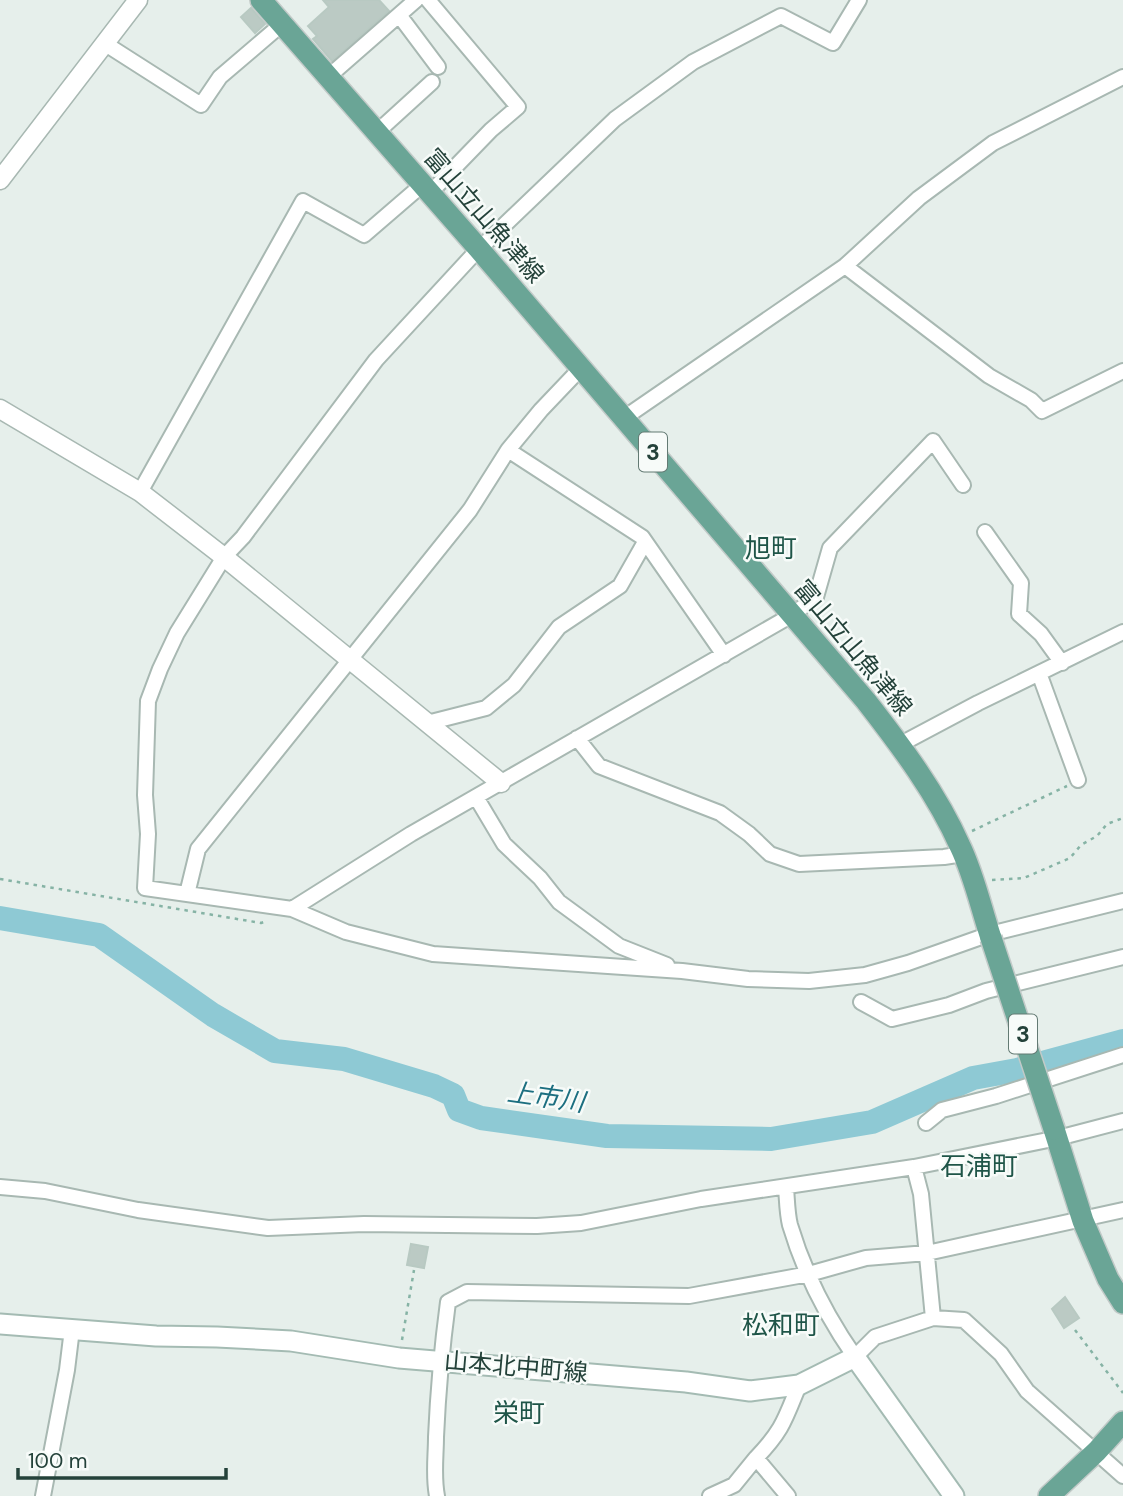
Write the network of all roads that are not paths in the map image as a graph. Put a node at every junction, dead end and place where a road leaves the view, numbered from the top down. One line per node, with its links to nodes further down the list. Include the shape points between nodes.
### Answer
1 (138, 0): 8 (street)
2 (261, 0): 7 (main road, 富山立山魚津線 / 3)
3 (416, 0): 6 (street)
4 (428, 0): 15 (street, via 518,107)
5 (859, 0): 16 (street, via 833,43 780,16 693,62 615,119)
6 (399, 15): 9 (street); 10 (street)
7 (282, 24): 8 (street, via 220,77 201,105); 10 (main road, 富山立山魚津線 / 3)
8 (104, 43): 14 (street)
9 (438, 67)
10 (328, 77): 13 (main road, 富山立山魚津線 / 3)
11 (1123, 77): 17 (street, via 993,143 919,198)
12 (432, 82): 13 (street)
13 (376, 133): 15 (main road, 富山立山魚津線 / 3)
14 (0, 180)
15 (425, 189): 16 (main road, 富山立山魚津線 / 3); 24 (street, via 364,235 303,201)
16 (479, 249): 18 (main road, 富山立山魚津線 / 3); 27 (street, via 376,360)
17 (845, 266): 19 (street, via 1042,411); 21 (street)
18 (581, 368): 21 (main road, 富山立山魚津線 / 3); 22 (street)
19 (1123, 371)
20 (0, 409): 24 (street)
21 (624, 418): 28 (main road, 富山立山魚津線 / 3)
22 (508, 450): 26 (street); 31 (street, via 470,510)
23 (963, 485): 28 (street, via 933,440 830,548 816,597)
24 (140, 492): 27 (street)
25 (985, 532): 32 (street, via 1021,583 1019,614)
26 (645, 542): 30 (street); 34 (street, via 620,586 559,627 514,685 486,708)
27 (224, 557): 31 (street); 41 (street, via 177,633 148,701 145,888)
28 (792, 615): 30 (street); 36 (main road, 富山立山魚津線 / 3)
29 (1123, 632): 32 (street)
30 (724, 655): 35 (street)
31 (350, 660): 34 (street); 41 (street, via 198,849)
32 (1062, 663): 33 (street)
33 (1039, 673): 36 (street); 37 (street)
34 (427, 723): 38 (street)
35 (577, 738): 38 (street); 40 (street, via 599,766 720,813 770,854 799,864 944,857)
36 (900, 745): 40 (main road, 富山立山魚津線 / 3)
37 (1078, 780)
38 (501, 783): 39 (street)
39 (476, 797): 43 (street); 46 (street, via 504,844 559,902 619,946)
40 (960, 846): 44 (main road, 富山立山魚津線 / 3)
41 (187, 894): 43 (street)
42 (1123, 901): 44 (street)
43 (292, 909): 46 (street, via 346,932 433,954)
44 (991, 936): 46 (street, via 865,975 808,981); 51 (main road, 富山立山魚津線 / 3, bridge)
45 (1123, 957): 47 (street, via 892,1019)
46 (682, 971)
47 (861, 1002)
48 (1123, 1055): 50 (street, via 942,1110)
49 (1123, 1121): 51 (street)
50 (926, 1123)
51 (1056, 1133): 52 (street); 56 (main road, 富山立山魚津線 / 3)
52 (914, 1167): 54 (street); 57 (street)
53 (0, 1187): 54 (street, via 268,1228 581,1223)
54 (786, 1187): 58 (street, via 790,1223)
55 (1123, 1210): 56 (street)
56 (1083, 1221): 57 (street); 59 (main road, 富山立山魚津線 / 3)
57 (927, 1253): 58 (street, via 866,1258); 60 (street)
58 (809, 1274): 63 (street, via 833,1326); 64 (street, via 689,1296 467,1292 448,1302)
59 (1123, 1303)
60 (933, 1318): 63 (street, via 875,1337); 67 (street, via 964,1320 1001,1354 1027,1391)
61 (0, 1324): 62 (main road, 山本北中町線)
62 (72, 1329): 64 (main road, 山本北中町線, via 291,1341); 70 (street)
63 (855, 1357): 65 (main road, 山本北中町線); 74 (main road)
64 (441, 1360): 65 (main road, 山本北中町線, via 750,1391); 71 (street)
65 (799, 1385): 68 (street, via 785,1423)
66 (1123, 1422): 67 (main road)
67 (1097, 1451): 69 (street); 75 (main road)
68 (757, 1458): 72 (street, via 734,1485); 73 (street)
69 (1123, 1476)
70 (43, 1496)
71 (437, 1496)
72 (710, 1496)
73 (788, 1496)
74 (954, 1496)
75 (1049, 1496)

